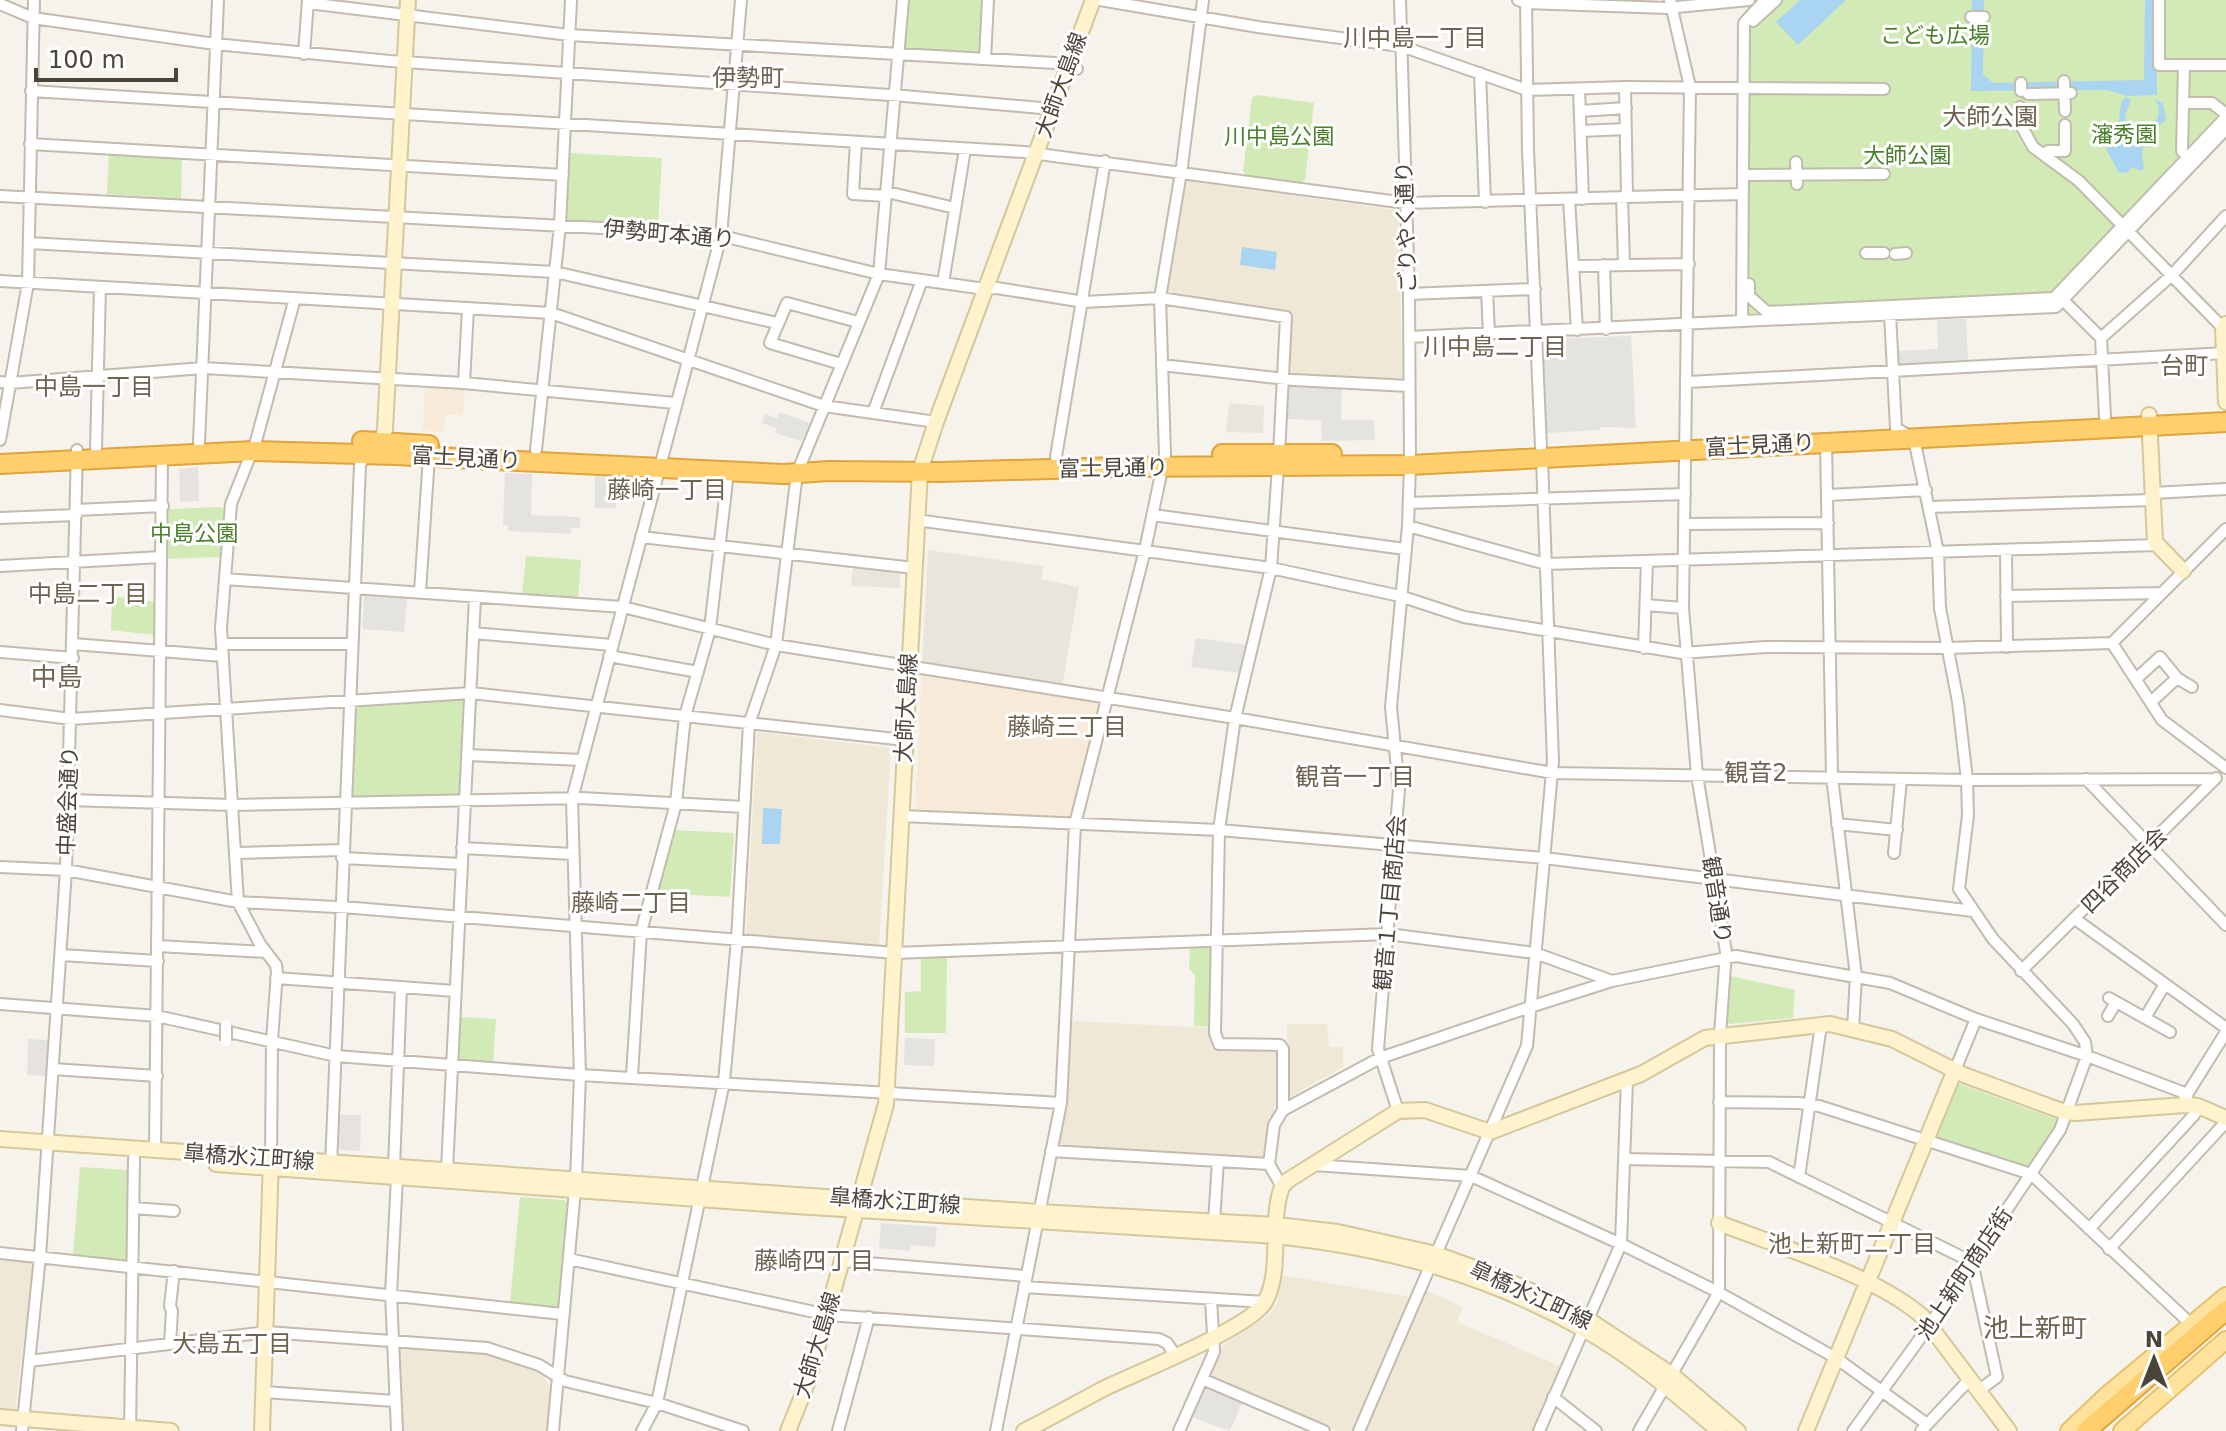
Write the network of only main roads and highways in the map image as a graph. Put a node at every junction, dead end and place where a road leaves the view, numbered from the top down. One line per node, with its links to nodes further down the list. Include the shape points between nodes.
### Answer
1 (2226, 411): 2 (highway, 富士見通り)
2 (2149, 421): 3 (highway, 富士見通り); 4 (highway, 富士見通り, via 1914,439); 4 (highway, 富士見通り, via 2105,417)
3 (2226, 422)
4 (1686, 444): 9 (highway, 富士見通り, via 1410,459)
5 (254, 446): 6 (highway, 富士見通り); 8 (highway, 富士見通り, via 162,457); 8 (highway, 富士見通り, via 199,443 96,449)
6 (373, 447): 10 (highway, 富士見通り, via 536,450); 10 (highway, 富士見通り, via 429,456)
7 (0, 453): 8 (highway, 富士見通り)
8 (77, 455): 11 (highway, 富士見通り)
9 (1164, 460): 12 (highway, 富士見通り); 12 (highway, 富士見通り, via 1056,457)
10 (661, 462): 13 (highway, 富士見通り); 13 (highway, 富士見通り, via 728,472)
11 (0, 464)
12 (922, 466): 13 (highway, 富士見通り)
13 (799, 468)
14 (2226, 1296): 18 (main road)
15 (2226, 1310): 19 (highway)
16 (2226, 1326): 20 (highway)
17 (2226, 1340): 21 (main road)
18 (2069, 1431)
19 (2086, 1431)
20 (2104, 1431)
21 (2122, 1431)

